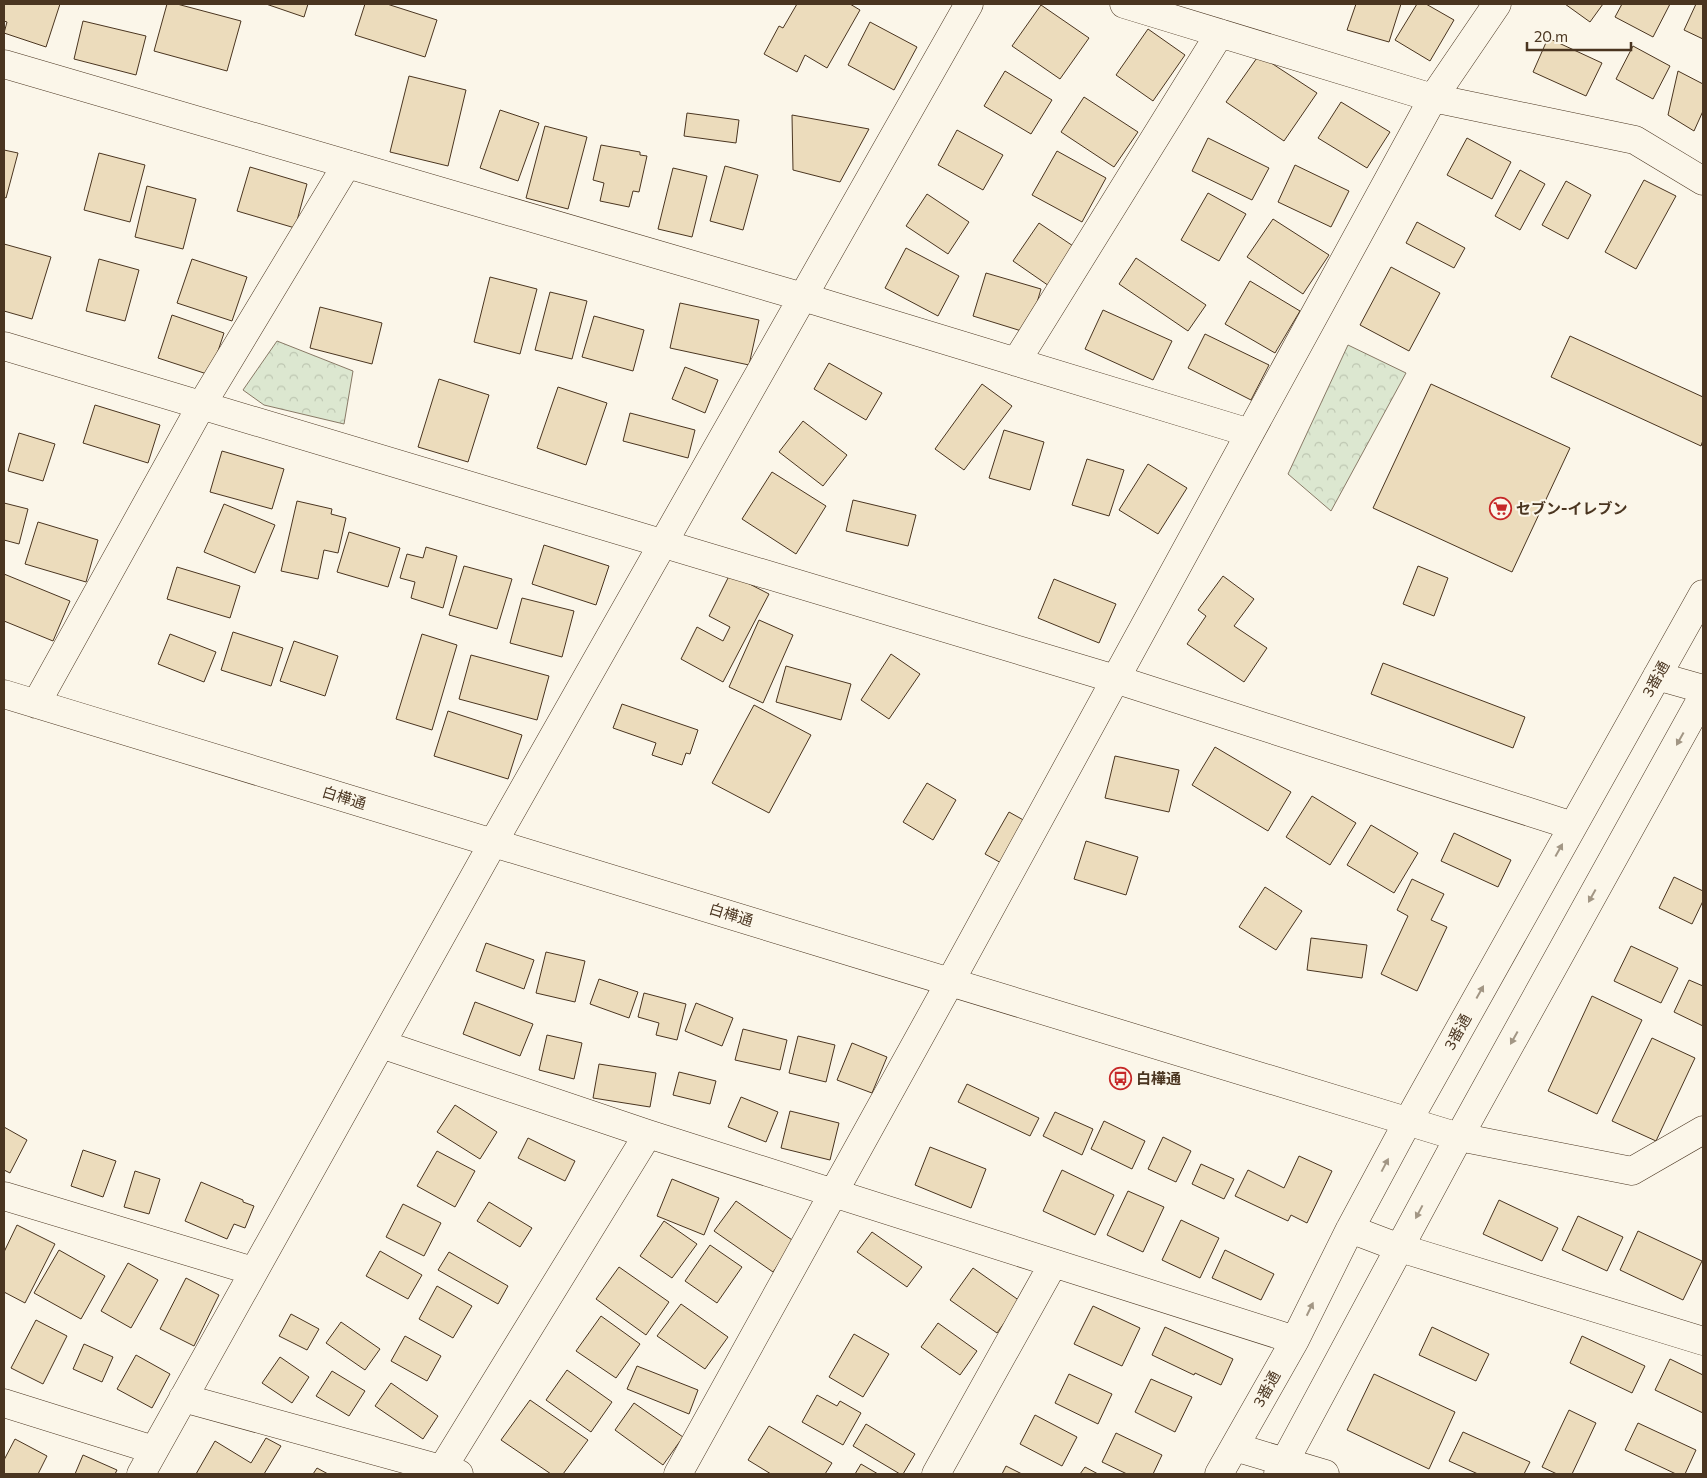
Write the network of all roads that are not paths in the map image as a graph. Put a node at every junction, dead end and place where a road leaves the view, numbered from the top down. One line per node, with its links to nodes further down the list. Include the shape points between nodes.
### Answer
1 (969, 4): 9 (street)
2 (1124, 4): 4 (street)
3 (1497, 4): 6 (street)
4 (1220, 33): 6 (street); 11 (street)
5 (4, 64): 7 (street)
6 (1433, 98): 8 (street, via 1635,140); 13 (street)
7 (347, 164): 9 (street); 12 (street)
8 (1703, 181)
9 (803, 297): 11 (street); 14 (street)
10 (4, 346): 12 (street)
11 (1016, 362): 13 (street)
12 (201, 406): 14 (street); 21 (street)
13 (1250, 433): 17 (street)
14 (662, 544): 17 (street); 23 (street)
15 (1703, 594): 16 (street, 3番通)
16 (1657, 676): 18 (street); 22 (street, 3番通)
17 (1115, 679): 22 (street); 24 (street)
18 (1703, 689)
19 (4, 694): 21 (street, 白樺通)
20 (1703, 696): 29 (street, one-way to 29)
21 (36, 704): 23 (street, 白樺通)
22 (1573, 826): 26 (street, 3番通, one-way to 22)
23 (493, 843): 24 (street, 白樺通); 25 (street)
24 (950, 982): 26 (street, 白樺通); 30 (street)
25 (380, 1044): 28 (street); 35 (street)
26 (1408, 1121): 29 (street, 白樺通); 32 (street, 3番通, one-way to 26)
27 (1702, 1129): 29 (street, 白樺通, via 1632,1171)
28 (648, 1134): 30 (street); 43 (street)
29 (1459, 1137): 33 (street, one-way to 33)
30 (833, 1194): 34 (street); 45 (street)
31 (4, 1196): 35 (street)
32 (1350, 1229): 33 (street); 36 (street, 3番通, one-way to 32)
33 (1400, 1248): 37 (street); 42 (street)
34 (1053, 1264): 36 (street); 46 (street)
35 (253, 1271): 38 (street)
36 (1295, 1340): 40 (street, 3番通)
37 (1703, 1341)
38 (183, 1398): 41 (street); 43 (street)
39 (4, 1403): 41 (street)
40 (1235, 1447): 42 (street); 47 (street, 3番通)
41 (154, 1450): 44 (street)
42 (1282, 1468): 48 (street)
43 (448, 1472)
44 (140, 1474)
45 (678, 1474)
46 (936, 1474)
47 (1219, 1474)
48 (1325, 1474)

